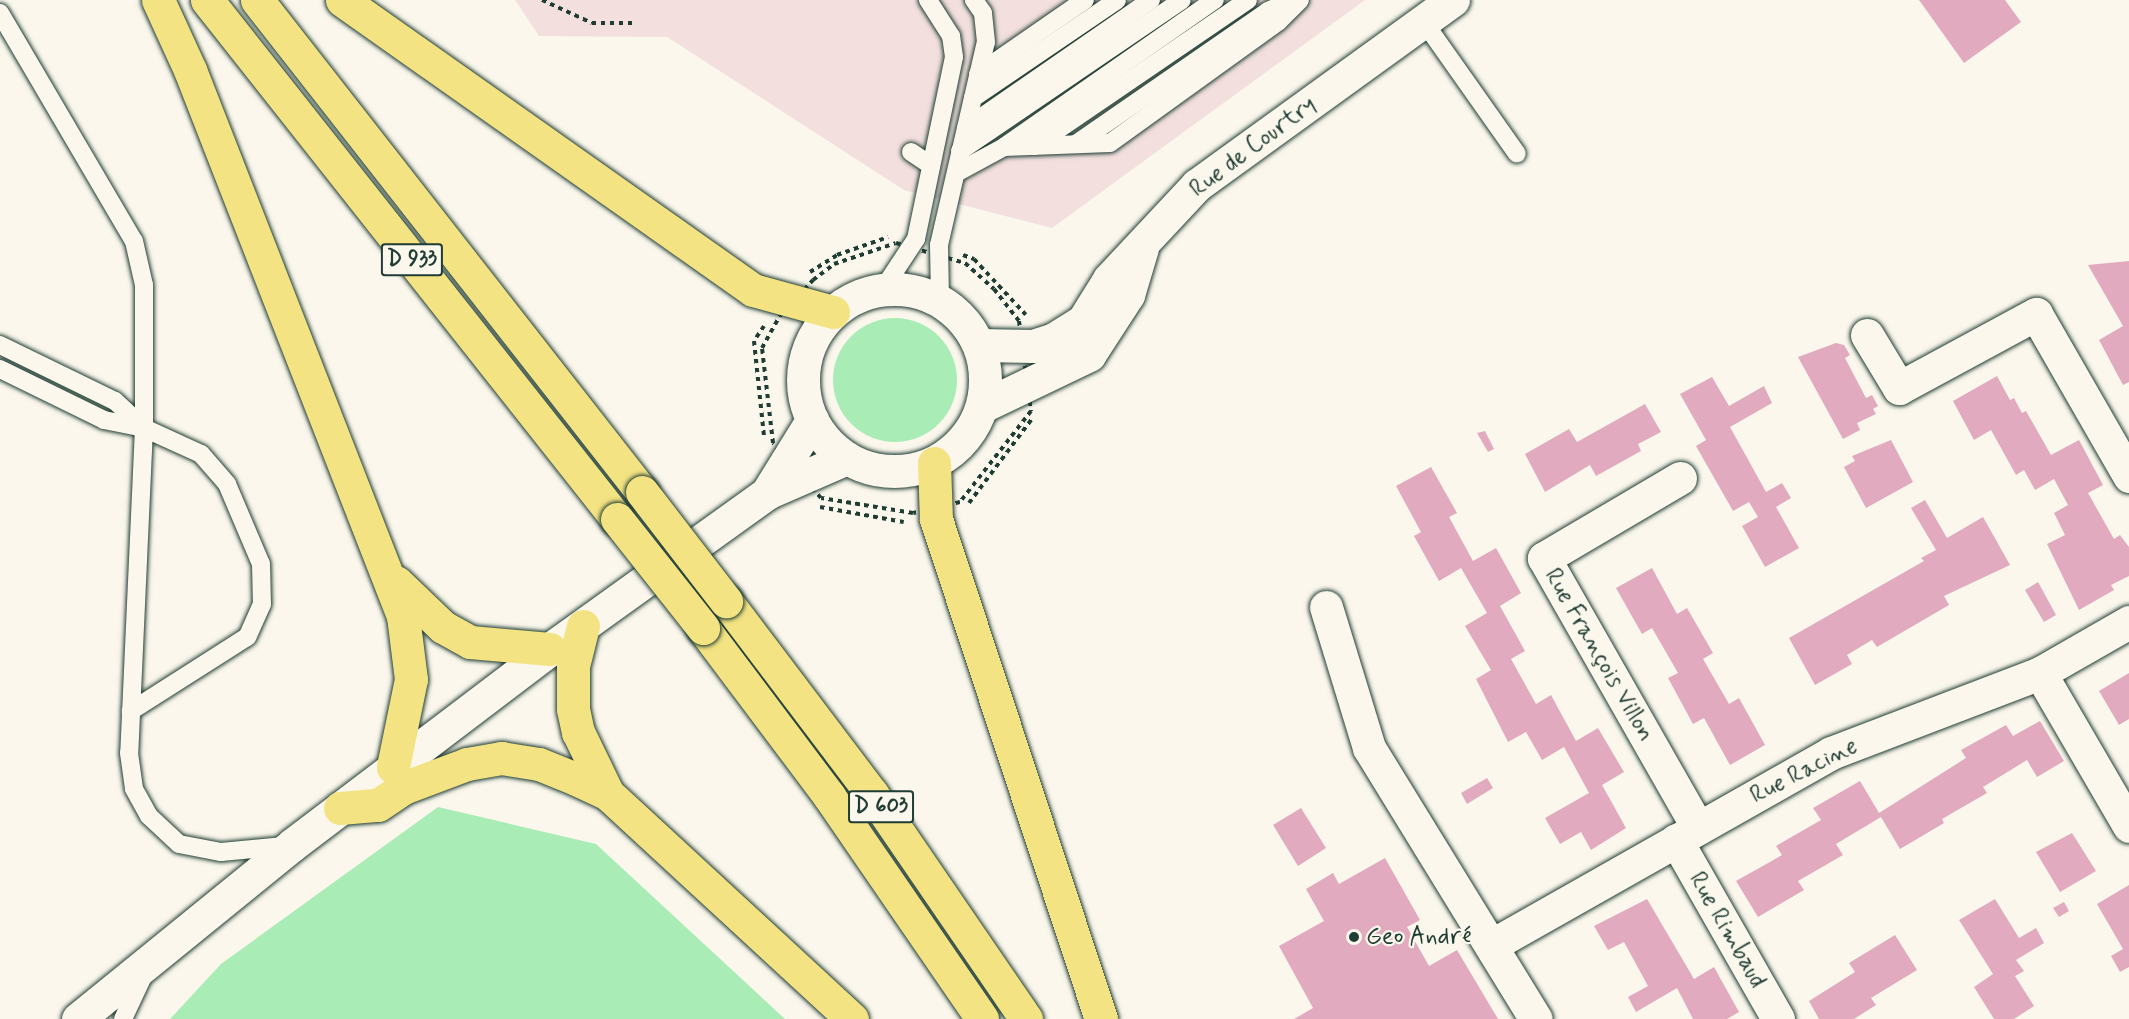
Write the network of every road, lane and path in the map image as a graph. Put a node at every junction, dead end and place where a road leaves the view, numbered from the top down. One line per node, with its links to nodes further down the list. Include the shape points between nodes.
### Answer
1 (158, 0): 49 (highway, via 190,70)
2 (207, 0): 48 (highway, D 933)
3 (257, 0): 46 (highway, D 933)
4 (342, 0): 34 (highway, via 753,290)
5 (542, 0): 19 (path, via 592,23)
6 (928, 0): 29 (lane, via 951,36 954,57)
7 (974, 0): 20 (lane, via 983,13 986,42)
8 (1085, 0): 20 (lane)
9 (1117, 0): 21 (lane)
10 (1151, 0): 22 (lane)
11 (1182, 0): 26 (lane)
12 (1215, 0): 25 (lane)
13 (1248, 0): 24 (lane)
14 (1293, 0): 23 (lane, via 1268,11)
15 (1300, 0): 23 (lane, via 1278,22 1110,143)
16 (1453, 0): 18 (main road, Rue de Courtry)
17 (0, 13): 41 (lane, via 134,241 144,285)
18 (1424, 22): 28 (lane); 31 (main road, Rue de Courtry, via 1197,185)
19 (632, 23)
20 (978, 74): 21 (lane)
21 (973, 98): 22 (lane)
22 (966, 128): 26 (lane)
23 (1075, 145): 24 (lane)
24 (1034, 146): 25 (lane)
25 (1005, 147): 30 (lane)
26 (960, 151): 30 (lane)
27 (911, 152): 29 (lane)
28 (1517, 154)
29 (930, 165): 32 (lane, via 912,249)
30 (956, 173): 33 (lane, via 937,257)
31 (1144, 241): 37 (main road, Rue de Courtry, via 1109,279 1083,321 1054,339 1022,347); 39 (main road, via 1128,295 1089,355)
32 (883, 290): 33 (main road, via 922,293); 34 (main road, via 848,301)
33 (940, 301): 37 (main road, via 966,324)
34 (833, 312): 40 (main road, via 818,330 803,374)
35 (1867, 334): 44 (main road, via 1899,388 2036,314)
36 (0, 345): 41 (lane, via 115,401)
37 (979, 345): 39 (main road, via 986,383)
38 (0, 369): 41 (lane, via 104,420)
39 (983, 406): 43 (main road, via 956,449)
40 (812, 420): 42 (main road, via 834,450); 47 (main road)
41 (144, 428): 55 (lane); 55 (lane, via 201,454 228,484 261,564 262,604 247,637)
42 (847, 458): 43 (main road, via 891,472); 47 (main road)
43 (934, 463): 69 (highway, via 936,519)
44 (2129, 476)
45 (1680, 478): 60 (main road, Rue François Villon, via 1544,558)
46 (642, 492): 68 (highway, D 603, bridge, via 872,794)
47 (767, 493): 52 (main road)
48 (617, 519): 67 (highway, D 603, bridge, via 829,796)
49 (389, 574): 53 (highway, via 418,607 470,642); 56 (highway, via 410,646 411,679)
50 (1326, 607): 62 (main road, via 1369,748)
51 (2129, 622): 54 (main road, Rue Racine)
52 (583, 626): 53 (main road); 57 (highway, via 573,666 573,709 578,732)
53 (550, 649): 56 (main road)
54 (2040, 673): 59 (main road); 60 (main road, Rue Racine, via 1831,753)
55 (131, 711): 61 (lane, via 134,789 149,816 179,844 221,852)
56 (393, 766): 58 (main road)
57 (608, 794): 58 (highway, via 539,764 501,758 424,780 378,805); 66 (highway)
58 (340, 808): 61 (main road)
59 (2129, 826)
60 (1687, 834): 62 (main road, Rue Racine); 71 (main road, Rue Rimbaud)
61 (292, 845): 63 (main road)
62 (1492, 945): 70 (main road)
63 (153, 956): 64 (main road); 65 (lane)
64 (78, 1019)
65 (123, 1019)
66 (852, 1019)
67 (982, 1019)
68 (1026, 1019)
69 (1101, 1019)
70 (1536, 1019)
71 (1778, 1019)

